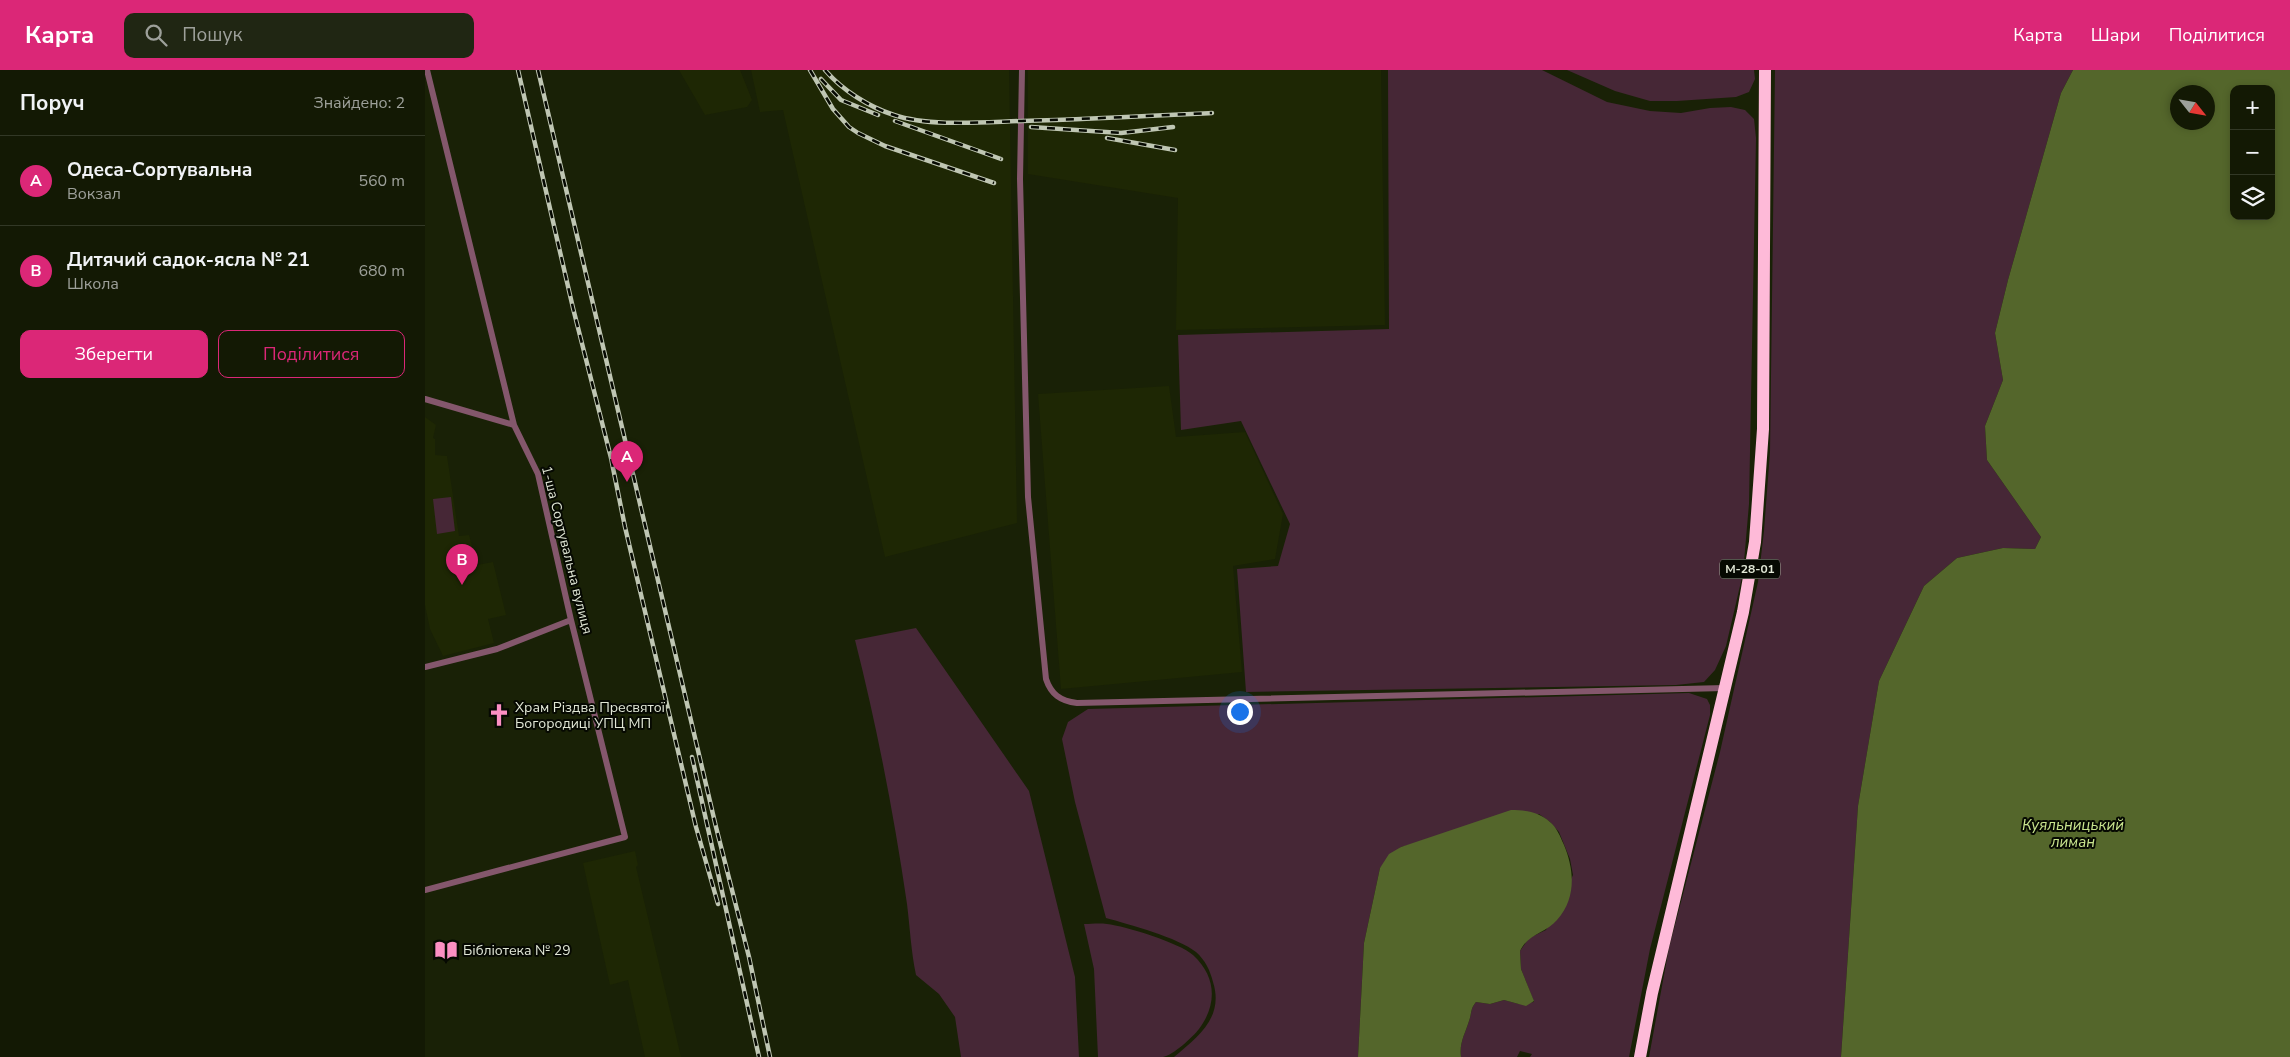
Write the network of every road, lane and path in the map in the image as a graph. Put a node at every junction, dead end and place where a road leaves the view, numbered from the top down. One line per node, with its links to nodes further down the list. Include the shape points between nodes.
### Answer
1 (427, 70): 5 (street, 1-ша Сортувальна вулиця)
2 (1021, 70): 8 (street, via 1028,496 1046,679 1053,694 1061,700 1077,703)
3 (1765, 70): 8 (highway, М-28-01, via 1760,482 1755,542)
4 (425, 399): 5 (street)
5 (514, 425): 6 (street, 1-ша Сортувальна вулиця, via 538,474)
6 (571, 620): 7 (street, via 497,649); 9 (street, 1-ша Сортувальна вулиця, via 625,837)
7 (425, 667)
8 (1726, 688): 10 (highway, М-28-01, via 1652,993)
9 (425, 890)
10 (1640, 1057)

